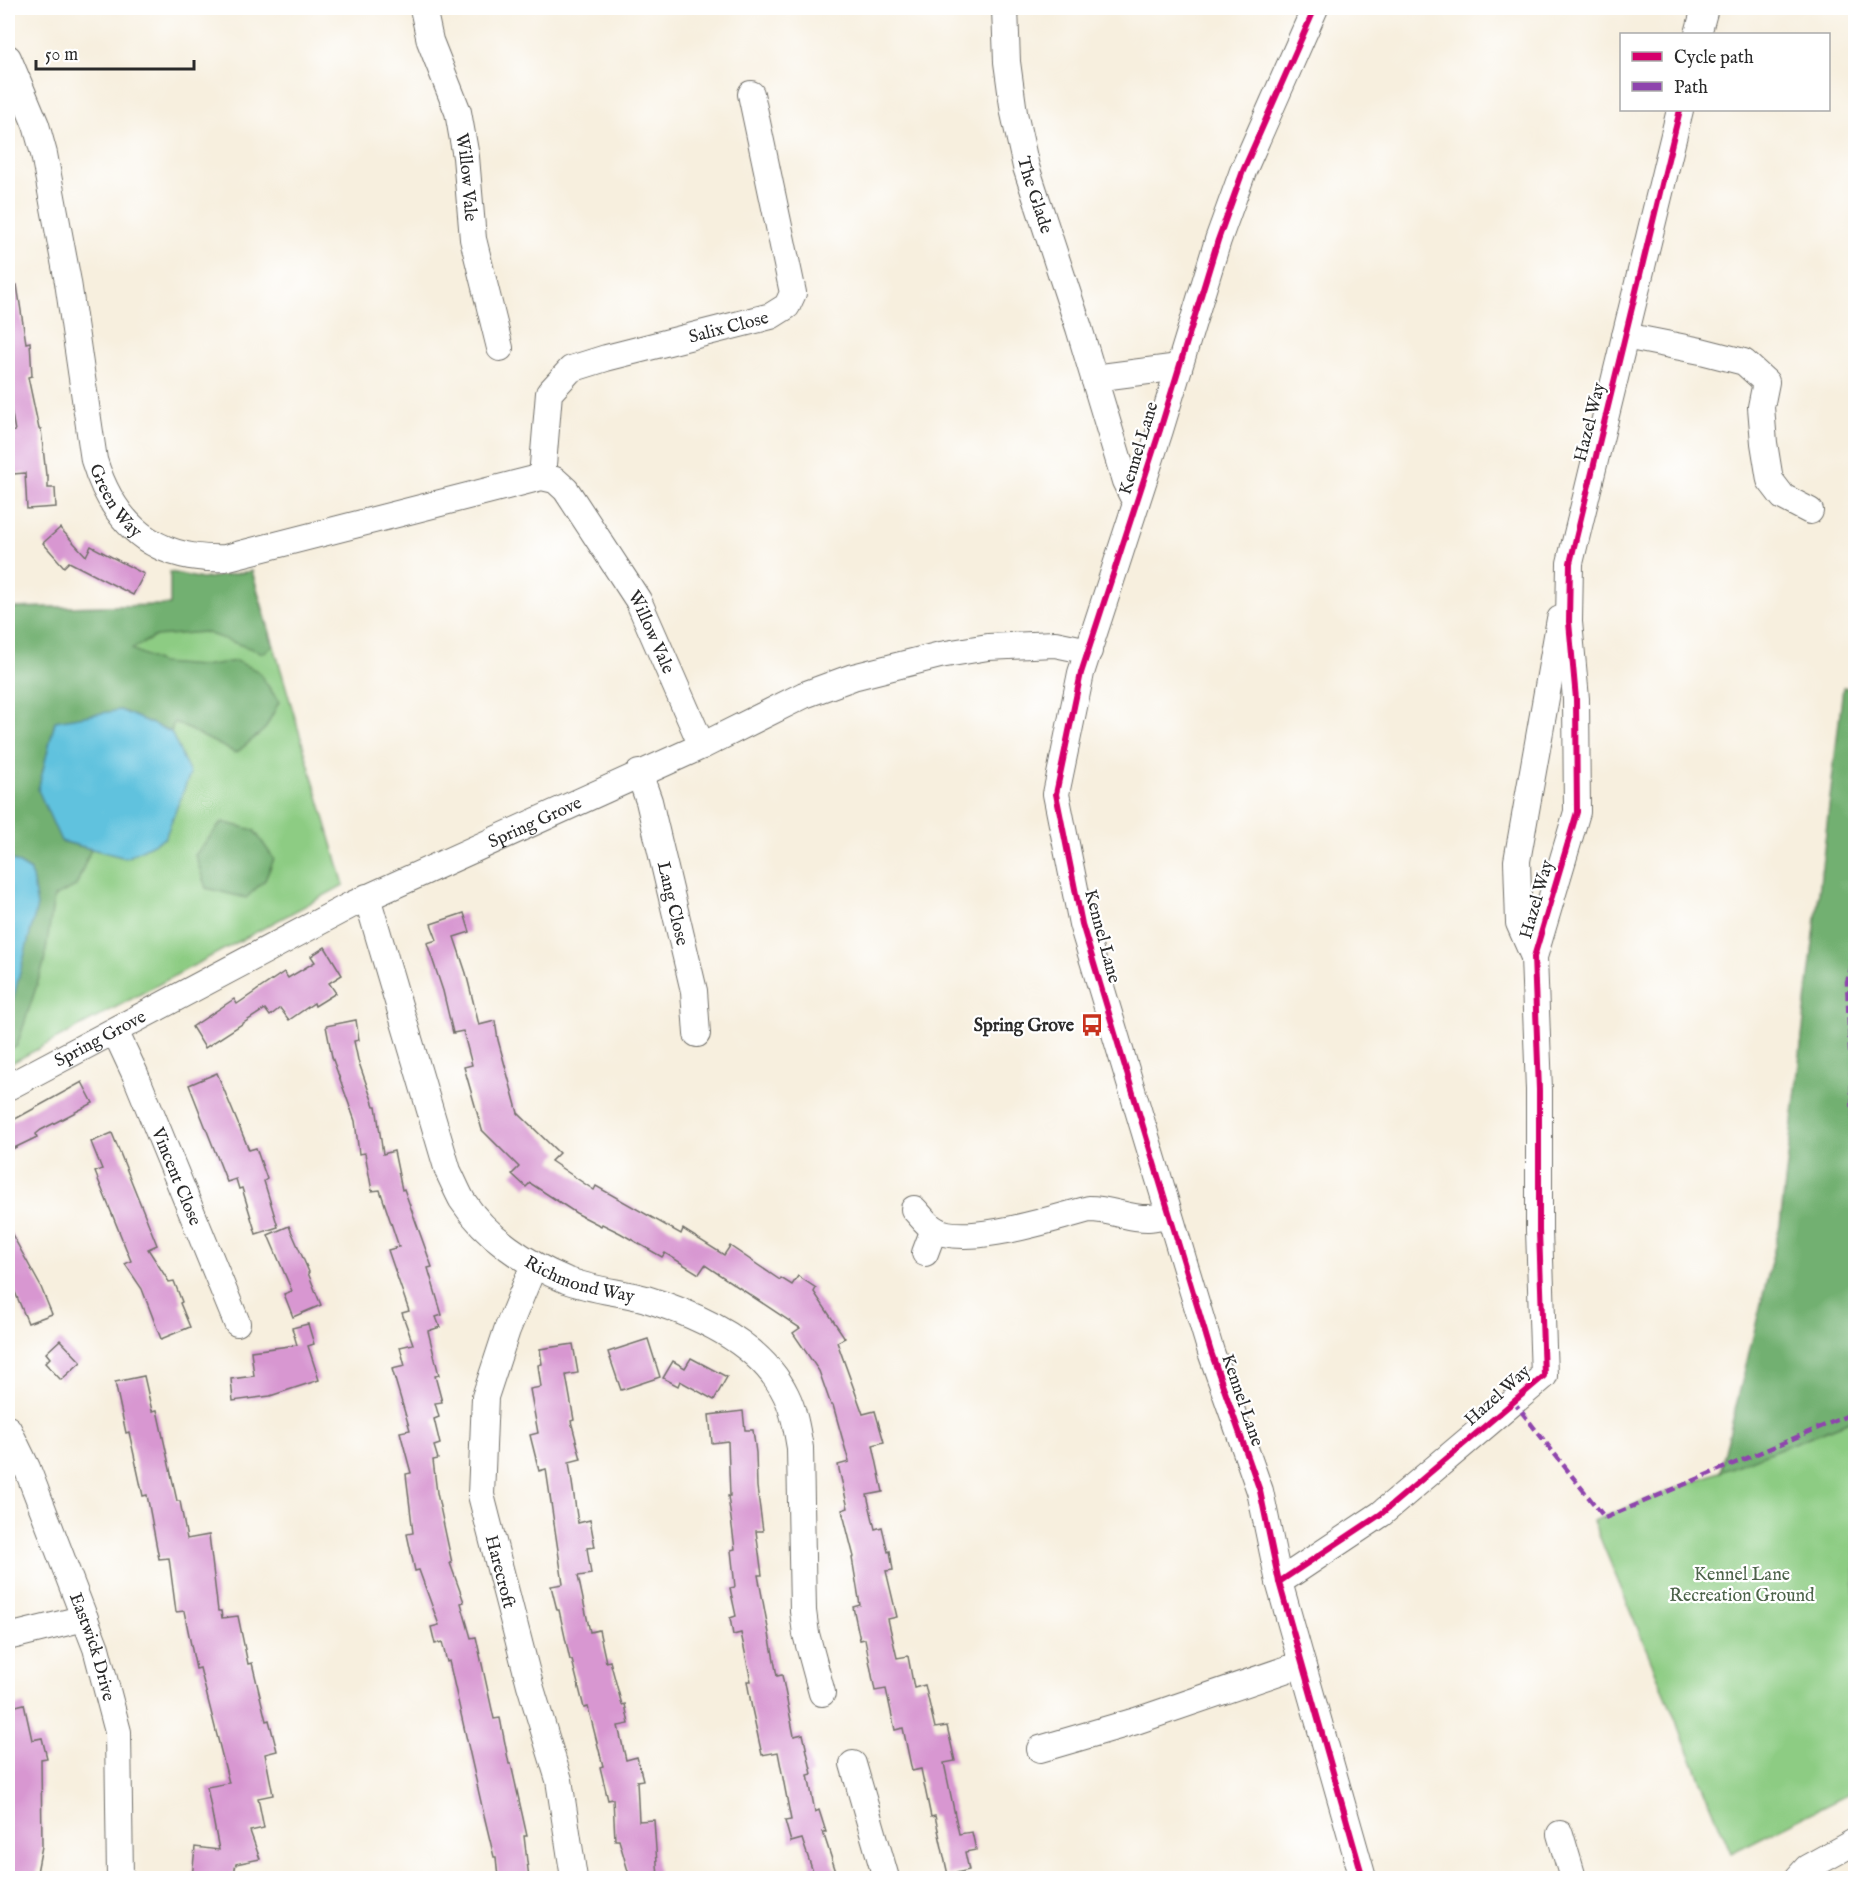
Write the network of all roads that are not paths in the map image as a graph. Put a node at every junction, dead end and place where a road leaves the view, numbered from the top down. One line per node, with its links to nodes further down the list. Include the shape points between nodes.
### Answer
1 (423, 8): 10 (street, Willow Vale, via 430,41 458,112 473,239)
2 (1005, 8): 12 (street, The Glade, via 1007,62 1026,167)
3 (1315, 8): 11 (street, Kennel Lane, via 1243,171)
4 (1705, 8): 5 (street)
5 (1698, 33)
6 (8, 58): 13 (street, Green Way, via 44,154 68,282 94,460 109,497 134,530 178,554 225,558)
7 (751, 94): 13 (street, Salix Close, via 793,293 787,306 771,316 571,369 549,393)
8 (1680, 111): 9 (street, Hazel Way)
9 (1625, 336): 15 (street, via 1744,363 1766,382 1761,407 1770,480 1783,497); 16 (street, Hazel Way)
10 (500, 348)
11 (1179, 368): 12 (street); 14 (street, Kennel Lane)
12 (1094, 378): 14 (street, The Glade, via 1125,481)
13 (542, 477): 18 (street, Willow Vale, via 555,480 566,490 638,600)
14 (1136, 503): 17 (street, Kennel Lane)
15 (1810, 511)
16 (1570, 563): 21 (street, Hazel Way, via 1577,812); 21 (street, Hazel Way, via 1517,861 1519,924)
17 (1089, 651): 18 (street, Spring Grove, via 1055,644 988,647 940,655 852,677 804,695); 26 (street, Kennel Lane, via 1056,794 1082,924)
18 (702, 746): 19 (street, Spring Grove)
19 (639, 773): 20 (street, Spring Grove); 23 (street, Lang Close, via 694,991)
20 (367, 897): 22 (street, Spring Grove); 29 (street, Richmond Way, via 448,1171 462,1200 480,1223)
21 (1534, 957): 32 (street, Hazel Way, via 1544,1376 1381,1515)
22 (115, 1031): 24 (street, Spring Grove); 30 (street, Vincent Close)
23 (697, 1034)
24 (8, 1087)
25 (914, 1209): 27 (street)
26 (1169, 1214): 27 (street, via 1149,1218 1089,1209 979,1235); 32 (street, Kennel Lane, via 1210,1352 1260,1491)
27 (934, 1229): 28 (street)
28 (925, 1253)
29 (534, 1265): 36 (street, Richmond Way, via 568,1281 682,1312 718,1329 771,1370 796,1422 800,1448 803,1611); 42 (street, Harecroft, via 485,1397 481,1495 559,1780)
30 (237, 1323)
31 (8, 1429): 33 (street, Eastwick Drive)
32 (1279, 1582): 35 (street, Kennel Lane)
33 (85, 1618): 34 (street); 41 (street, Eastwick Drive, via 118,1732)
34 (8, 1637)
35 (1302, 1664): 37 (street); 44 (street, Kennel Lane)
36 (822, 1693)
37 (1040, 1749)
38 (854, 1764): 43 (street)
39 (1560, 1834): 45 (street)
40 (1856, 1841): 46 (street, via 1808,1868)
41 (120, 1878)
42 (574, 1878)
43 (886, 1878)
44 (1363, 1878)
45 (1573, 1878)
46 (1798, 1878)

